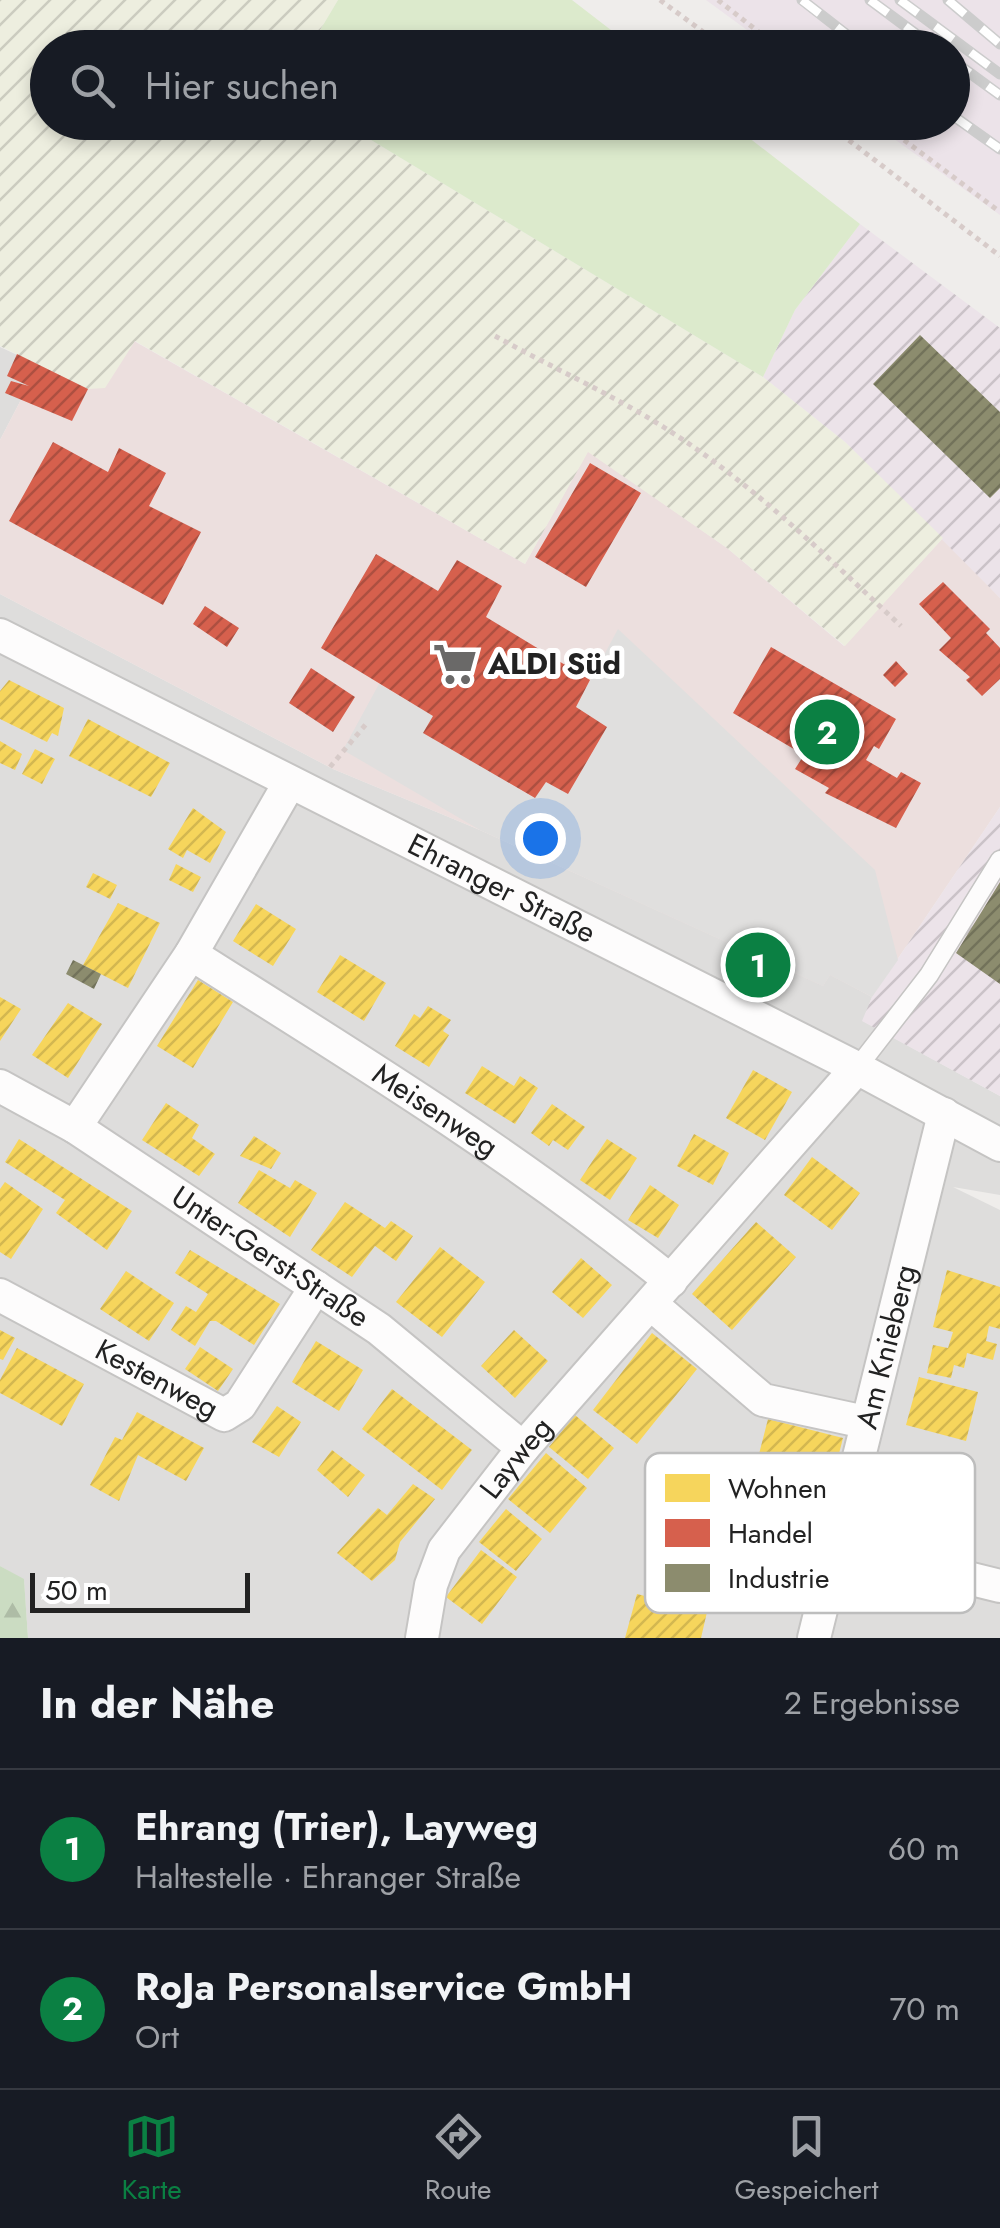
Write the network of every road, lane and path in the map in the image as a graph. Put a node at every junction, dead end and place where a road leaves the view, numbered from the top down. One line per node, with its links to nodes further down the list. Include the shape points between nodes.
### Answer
1 (660, 0): 3 (path)
2 (718, 0): 4 (path)
3 (700, 30)
4 (756, 30)
5 (849, 140): 8 (path)
6 (904, 140): 7 (path)
7 (1000, 212)
8 (1000, 256)
9 (495, 336): 10 (path, via 696,450 804,535)
10 (901, 626)
11 (0, 635): 13 (street, Ehranger Straße)
12 (367, 723): 13 (path)
13 (299, 787): 15 (street); 16 (street, Ehranger Straße)
14 (1000, 860): 16 (lane, via 929,975)
15 (191, 954): 19 (street); 22 (street, Meisenweg, via 530,1172)
16 (858, 1068): 18 (street, Ehranger Straße); 22 (street, Layweg)
17 (0, 1086): 19 (street, Unter-Gerst-Straße)
18 (944, 1114): 20 (street, Ehranger Straße); 24 (street, Am Knieberg)
19 (75, 1127): 21 (street, Unter-Gerst-Straße)
20 (1000, 1145)
21 (316, 1286): 23 (street, Kestenweg, via 240,1405 224,1415); 25 (street, Unter-Gerst-Straße, via 379,1328)
22 (661, 1292): 24 (street, via 763,1400); 25 (street, Layweg)
23 (0, 1296)
24 (865, 1422): 26 (street, Am Knieberg)
25 (523, 1448): 30 (street, Layweg, via 444,1550)
26 (857, 1453)
27 (975, 1580): 28 (street)
28 (1000, 1586)
29 (819, 1613): 31 (street, Am Knieberg)
30 (422, 1638)
31 (814, 1638)

